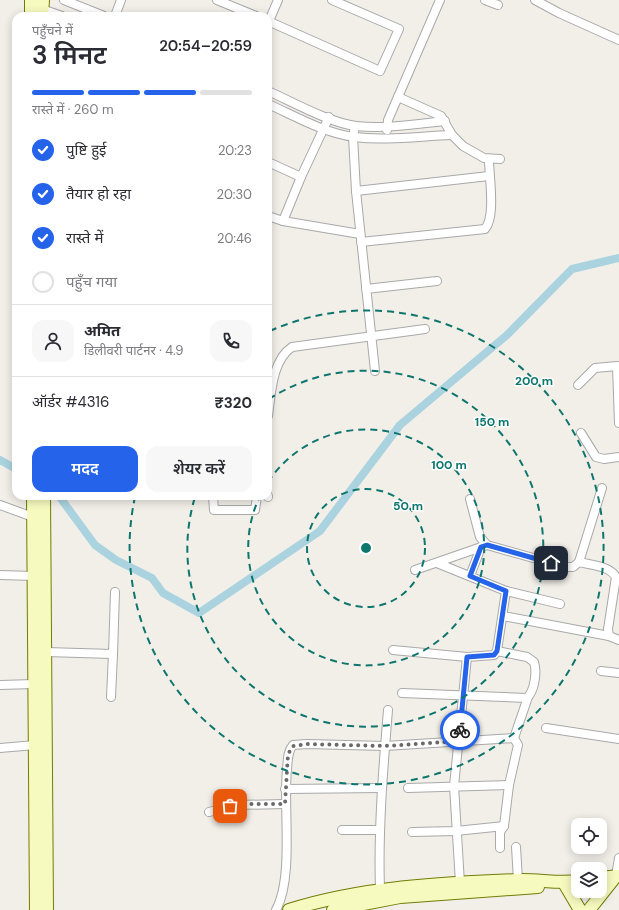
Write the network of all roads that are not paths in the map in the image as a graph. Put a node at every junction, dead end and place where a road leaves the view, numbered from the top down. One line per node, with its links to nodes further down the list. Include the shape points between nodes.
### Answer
1 (64, 0): 12 (street)
2 (121, 0): 13 (street)
3 (217, 0): 14 (street)
4 (278, 0): 15 (street)
5 (332, 0): 16 (street, via 399,30 380,71)
6 (440, 0): 19 (street)
7 (485, 0): 9 (street)
8 (535, 0): 17 (street)
9 (498, 5)
10 (37, 8): 11 (street)
11 (50, 12)
12 (94, 12)
13 (116, 12)
14 (246, 12)
15 (272, 13)
16 (272, 23)
17 (619, 40)
18 (272, 93): 21 (street)
19 (398, 96): 22 (street, via 435,112); 24 (street, via 388,120)
20 (272, 106): 25 (street)
21 (329, 117): 23 (street); 25 (street)
22 (445, 121): 24 (street); 26 (street)
23 (355, 126): 24 (street); 27 (street)
24 (388, 127): 28 (street)
25 (323, 128): 27 (street); 33 (street)
26 (452, 135): 28 (street); 29 (street, via 463,146)
27 (353, 137): 28 (street); 34 (street)
28 (386, 138)
29 (489, 159): 30 (street); 32 (street)
30 (500, 159)
31 (272, 164): 33 (street)
32 (489, 176): 34 (street); 37 (street, via 491,213 485,229)
33 (301, 177): 36 (street)
34 (356, 191): 37 (street)
35 (272, 217): 36 (street)
36 (282, 221): 37 (street)
37 (361, 238): 39 (street)
38 (437, 281): 39 (street)
39 (366, 288): 41 (street)
40 (425, 329): 41 (street)
41 (371, 337): 42 (street); 44 (street, via 292,346 276,370)
42 (375, 371)
43 (578, 385): 45 (street, via 595,368 617,366)
44 (272, 393)
45 (619, 423)
46 (581, 433): 47 (street, via 596,457)
47 (619, 457)
48 (602, 488): 57 (street)
49 (470, 499): 56 (street)
50 (33, 500): 55 (main road)
51 (44, 500): 71 (main road)
52 (213, 500): 53 (street, via 214,510 255,510)
53 (256, 500)
54 (0, 505): 55 (street)
55 (33, 517): 61 (main road)
56 (484, 546): 57 (street, via 565,567 573,567); 58 (street); 62 (street)
57 (579, 562): 67 (street, via 609,569 614,573 616,578)
58 (437, 563): 59 (street); 62 (street)
59 (415, 570)
60 (0, 575): 61 (street)
61 (34, 576): 76 (main road)
62 (470, 576): 63 (street)
63 (506, 591): 65 (street); 66 (street)
64 (115, 592): 72 (street)
65 (560, 604)
66 (503, 616): 67 (street); 70 (street)
67 (609, 636): 68 (street)
68 (619, 640)
69 (393, 650): 73 (street)
70 (497, 651): 73 (street, via 487,657); 81 (street, via 526,657 534,662 536,670 532,692)
71 (46, 652): 72 (street); 113 (main road)
72 (113, 654): 80 (street)
73 (467, 657): 79 (street)
74 (601, 671): 75 (street)
75 (619, 673)
76 (34, 684): 77 (street); 87 (main road)
77 (0, 685)
78 (402, 693): 79 (street)
79 (464, 695): 81 (street, via 523,699); 86 (street)
80 (111, 697)
81 (528, 697): 84 (street)
82 (388, 710): 88 (street)
83 (546, 728): 85 (street)
84 (514, 738): 86 (street); 90 (street, via 518,745)
85 (619, 739)
86 (459, 741): 88 (street); 91 (street)
87 (35, 745): 89 (street); 112 (main road)
88 (385, 746): 92 (street); 94 (street, via 293,746 288,754)
89 (0, 748)
90 (509, 785): 91 (street); 97 (street)
91 (454, 786): 93 (street); 100 (street)
92 (382, 788): 94 (street); 99 (street)
93 (408, 788)
94 (285, 789): 95 (street)
95 (285, 804): 96 (street, via 237,804); 114 (street, via 286,878)
96 (209, 812)
97 (504, 826): 100 (street); 103 (street, via 500,832)
98 (342, 830): 99 (street)
99 (380, 830): 111 (street)
100 (456, 831): 101 (street); 109 (street)
101 (412, 832)
102 (516, 847): 107 (street)
103 (500, 848)
104 (619, 858): 105 (street)
105 (618, 876): 106 (main road); 118 (main road)
106 (607, 877)
107 (518, 880): 109 (main road); 110 (main road, via 539,879)
108 (571, 882): 110 (main road)
109 (460, 883): 111 (main road)
110 (560, 883): 116 (main road, via 539,887 400,898); 117 (main road)
111 (380, 890): 115 (main road, via 322,900)
112 (36, 910)
113 (48, 910)
114 (276, 910)
115 (289, 910)
116 (333, 910)
117 (580, 910)
118 (589, 910)

